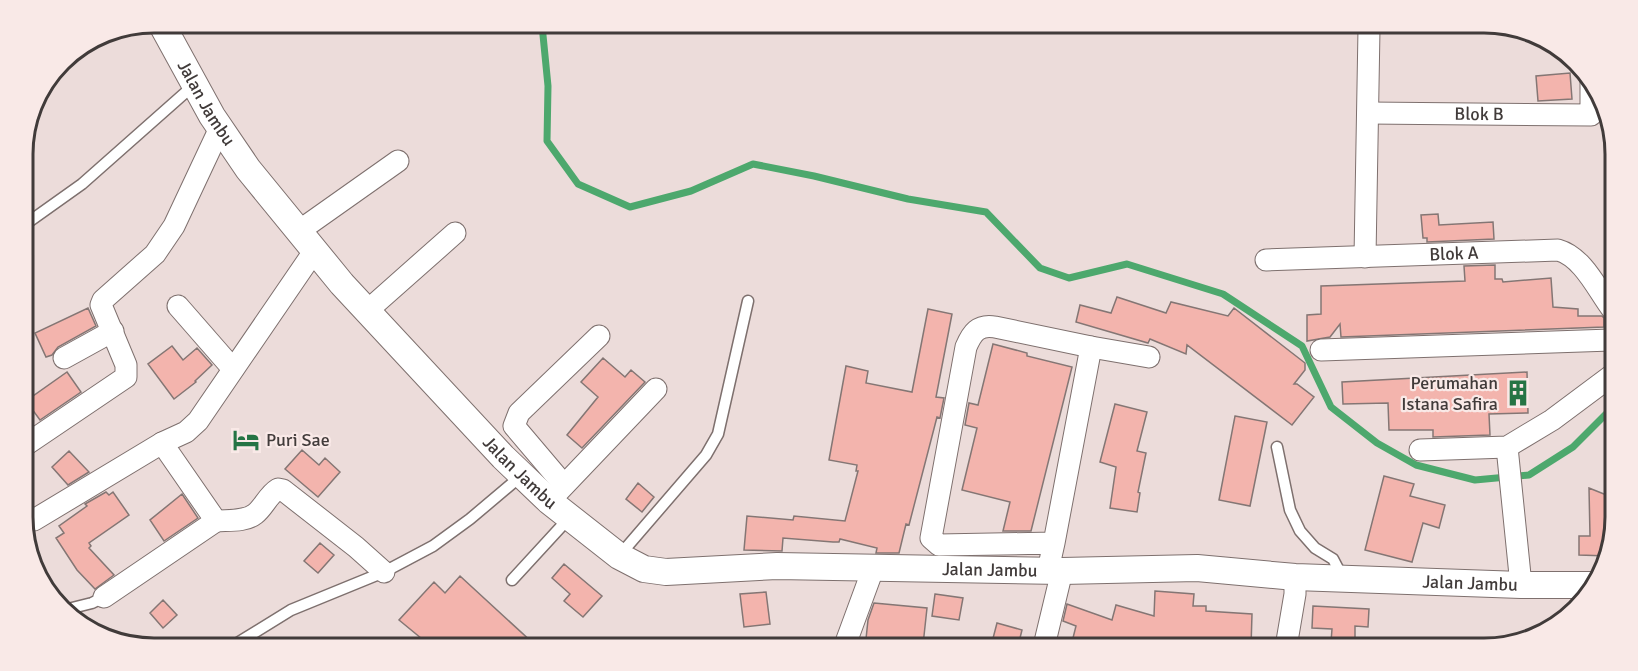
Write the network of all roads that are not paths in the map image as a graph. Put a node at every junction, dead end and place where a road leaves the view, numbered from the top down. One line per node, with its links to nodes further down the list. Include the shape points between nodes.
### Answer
1 (167, 33): 3 (street, Jalan Jambu)
2 (1369, 33): 5 (street)
3 (195, 84): 6 (street, Jalan Jambu); 8 (lane, via 82,184)
4 (1597, 112): 5 (street, Blok B)
5 (1368, 113): 11 (street)
6 (220, 128): 10 (street, Jalan Jambu); 17 (street, via 174,226 155,254 103,300 101,305)
7 (398, 161): 10 (street)
8 (33, 218)
9 (454, 233): 16 (street)
10 (307, 241): 16 (street, Jalan Jambu); 24 (street)
11 (1365, 257): 12 (street, Blok A); 13 (street, Blok A, via 1558,250 1569,253 1580,264)
12 (1266, 260)
13 (1605, 299)
14 (748, 301): 38 (lane, via 718,434 706,455)
15 (178, 306): 24 (street)
16 (367, 311): 32 (street, Jalan Jambu)
17 (113, 331): 23 (street); 27 (street, via 126,365 126,377)
18 (599, 336): 33 (street, via 519,413 514,426)
19 (1605, 340): 21 (street)
20 (1091, 347): 22 (street); 37 (street); 37 (street, via 987,326 974,331 966,347 930,538 939,545)
21 (1321, 350)
22 (1149, 357)
23 (64, 358)
24 (233, 369): 28 (street, via 198,421 186,432)
25 (1605, 380): 31 (street, via 1518,442)
26 (656, 389): 33 (street)
27 (33, 440)
28 (162, 443): 35 (street); 36 (street)
29 (1276, 447): 43 (lane, via 1290,510 1300,531 1315,548 1333,559)
30 (1420, 450): 31 (street)
31 (1508, 454): 45 (street)
32 (521, 475): 33 (street, Jalan Jambu); 41 (lane, via 433,546)
33 (556, 493): 34 (street, Jalan Jambu)
34 (569, 518): 38 (street, Jalan Jambu); 44 (lane)
35 (34, 520)
36 (216, 521): 41 (street, via 256,514 272,492 283,490); 47 (street)
37 (1054, 543): 40 (street)
38 (619, 556): 39 (street, Jalan Jambu, via 644,569 666,572 777,566)
39 (873, 569): 40 (street, Jalan Jambu); 50 (street)
40 (1055, 571): 42 (street, Jalan Jambu, via 1197,568); 51 (street, Jalan Jambu)
41 (384, 572): 49 (lane, via 291,610)
42 (1295, 577): 43 (street, Jalan Jambu); 52 (street)
43 (1343, 578): 45 (street, Jalan Jambu)
44 (512, 580)
45 (1521, 585): 46 (street, Jalan Jambu)
46 (1584, 585)
47 (104, 597): 48 (lane)
48 (74, 608)
49 (246, 638)
50 (848, 638)
51 (1045, 638)
52 (1287, 638)

